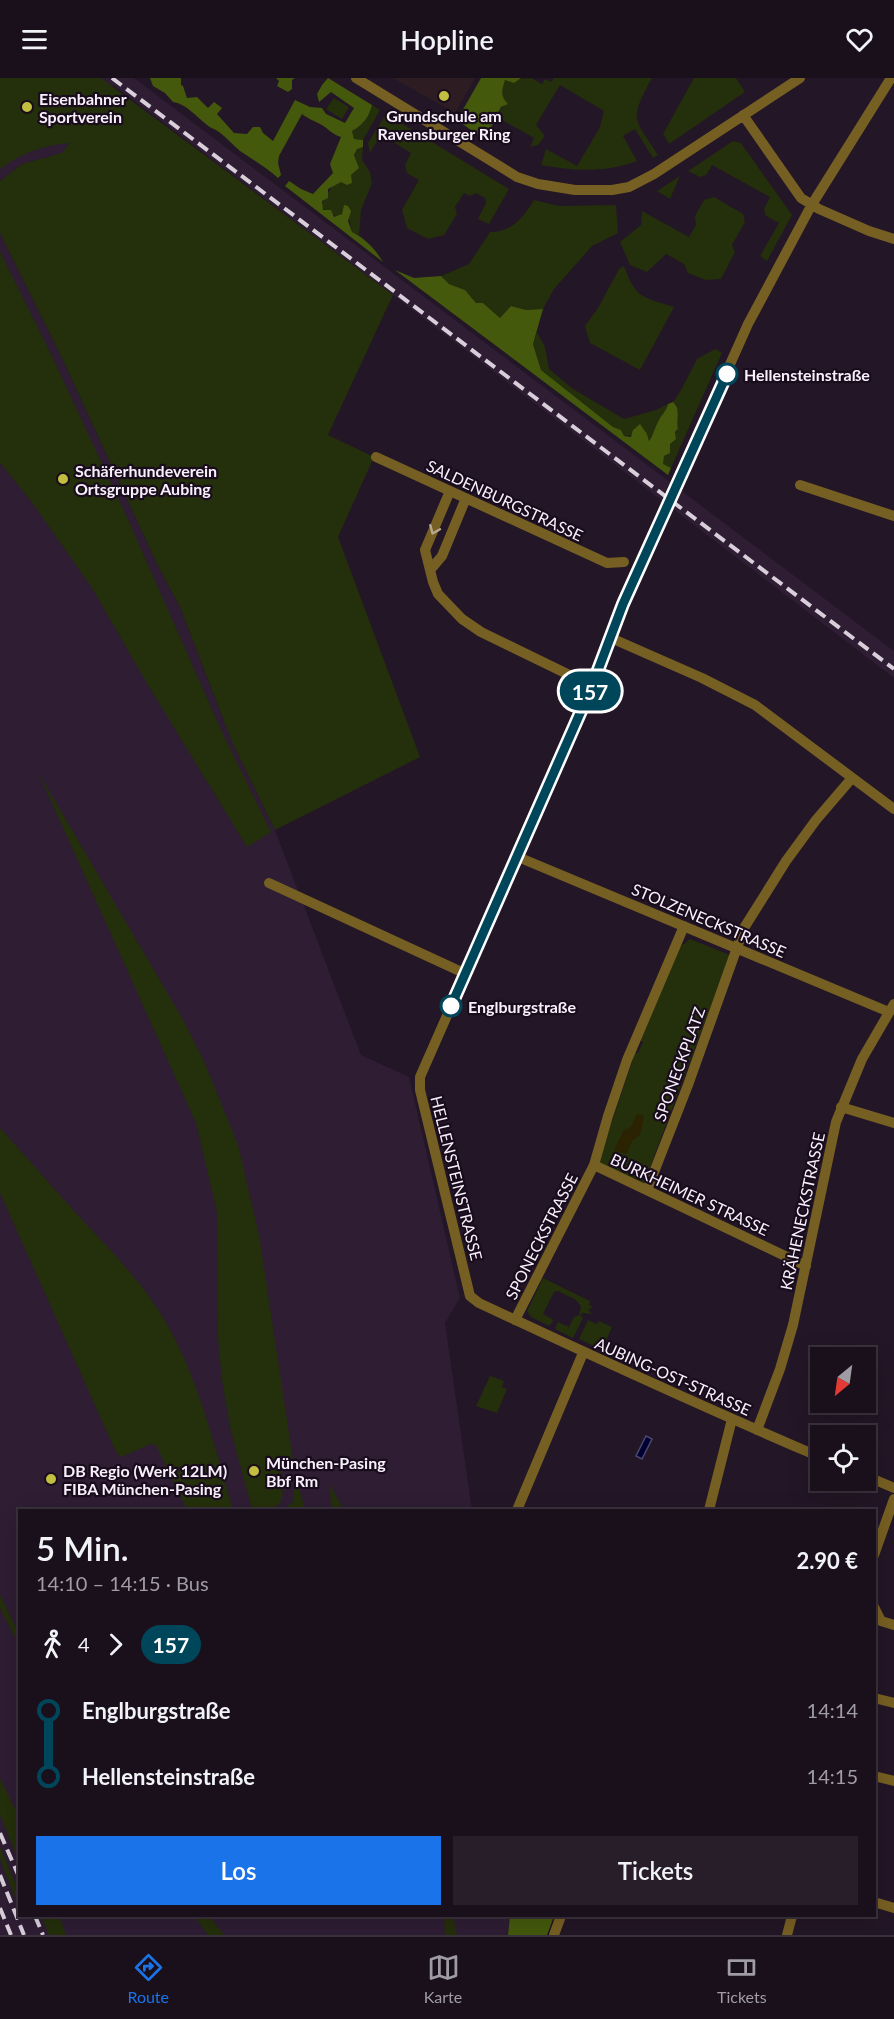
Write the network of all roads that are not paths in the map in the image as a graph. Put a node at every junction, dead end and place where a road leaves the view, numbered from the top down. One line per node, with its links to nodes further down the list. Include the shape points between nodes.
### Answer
1 (356, 78): 4 (street, via 509,172 552,188 597,191 629,187)
2 (800, 78): 4 (street)
3 (891, 78): 5 (street, HELLENSTEINSTRASSE)
4 (743, 115): 5 (street, via 801,198)
5 (811, 206): 6 (street); 14 (street, HELLENSTEINSTRASSE, via 748,324)
6 (894, 239)
7 (376, 457): 9 (street, SALDENBURGSTRASSE)
8 (800, 485): 11 (street)
9 (450, 491): 10 (street, SALDENBURGSTRASSE); 13 (street, one-way to 13, via 425,550)
10 (466, 498): 12 (street, SALDENBURGSTRASSE, via 607,563); 13 (street, via 442,556)
11 (894, 516)
12 (624, 562)
13 (431, 569): 15 (street, via 438,594 462,619 503,644)
14 (611, 638): 15 (street, HELLENSTEINSTRASSE); 16 (street, via 755,705)
15 (592, 686): 18 (street, HELLENSTEINSTRASSE)
16 (852, 778): 17 (street); 21 (street, SPONECKPLATZ, via 786,861 744,928)
17 (894, 809)
18 (518, 857): 20 (street, STOLZENECKSTRASSE); 22 (street, HELLENSTEINSTRASSE)
19 (269, 883): 22 (street)
20 (684, 926): 21 (street, STOLZENECKSTRASSE); 26 (street, via 627,1060)
21 (737, 948): 23 (street, STOLZENECKSTRASSE); 27 (street, SPONECKPLATZ)
22 (466, 974): 29 (street, HELLENSTEINSTRASSE, via 420,1077 420,1090 470,1296)
23 (892, 1008): 24 (street, KRÄHENECKSTRASSE, via 862,1059)
24 (842, 1107): 25 (street); 28 (street, KRÄHENECKSTRASSE, via 830,1144)
25 (894, 1123)
26 (594, 1165): 27 (street, BURKHEIMER STRASSE); 29 (street, SPONECKSTRASSE)
27 (647, 1190): 28 (street, BURKHEIMER STRASSE)
28 (806, 1266): 32 (street, KRÄHENECKSTRASSE, via 783,1358)
29 (515, 1320): 30 (street, AUBING-OST-STRASSE)
30 (583, 1353): 31 (street, AUBING-OST-STRASSE); 37 (street)
31 (732, 1419): 32 (street, AUBING-OST-STRASSE); 38 (street)
32 (757, 1431): 33 (street, AUBING-OST-STRASSE)
33 (810, 1453)
34 (876, 1480): 35 (street)
35 (894, 1488)
36 (894, 1499): 39 (street)
37 (517, 1509)
38 (710, 1509)
39 (876, 1549)
40 (878, 1620): 41 (street)
41 (894, 1625)
42 (876, 1698): 43 (street)
43 (894, 1703)
44 (876, 1776): 45 (street)
45 (894, 1781)
46 (876, 1903): 47 (street)
47 (894, 1908)
48 (561, 1917): 50 (street)
49 (792, 1917): 51 (street)
50 (554, 1935)
51 (787, 1935)

